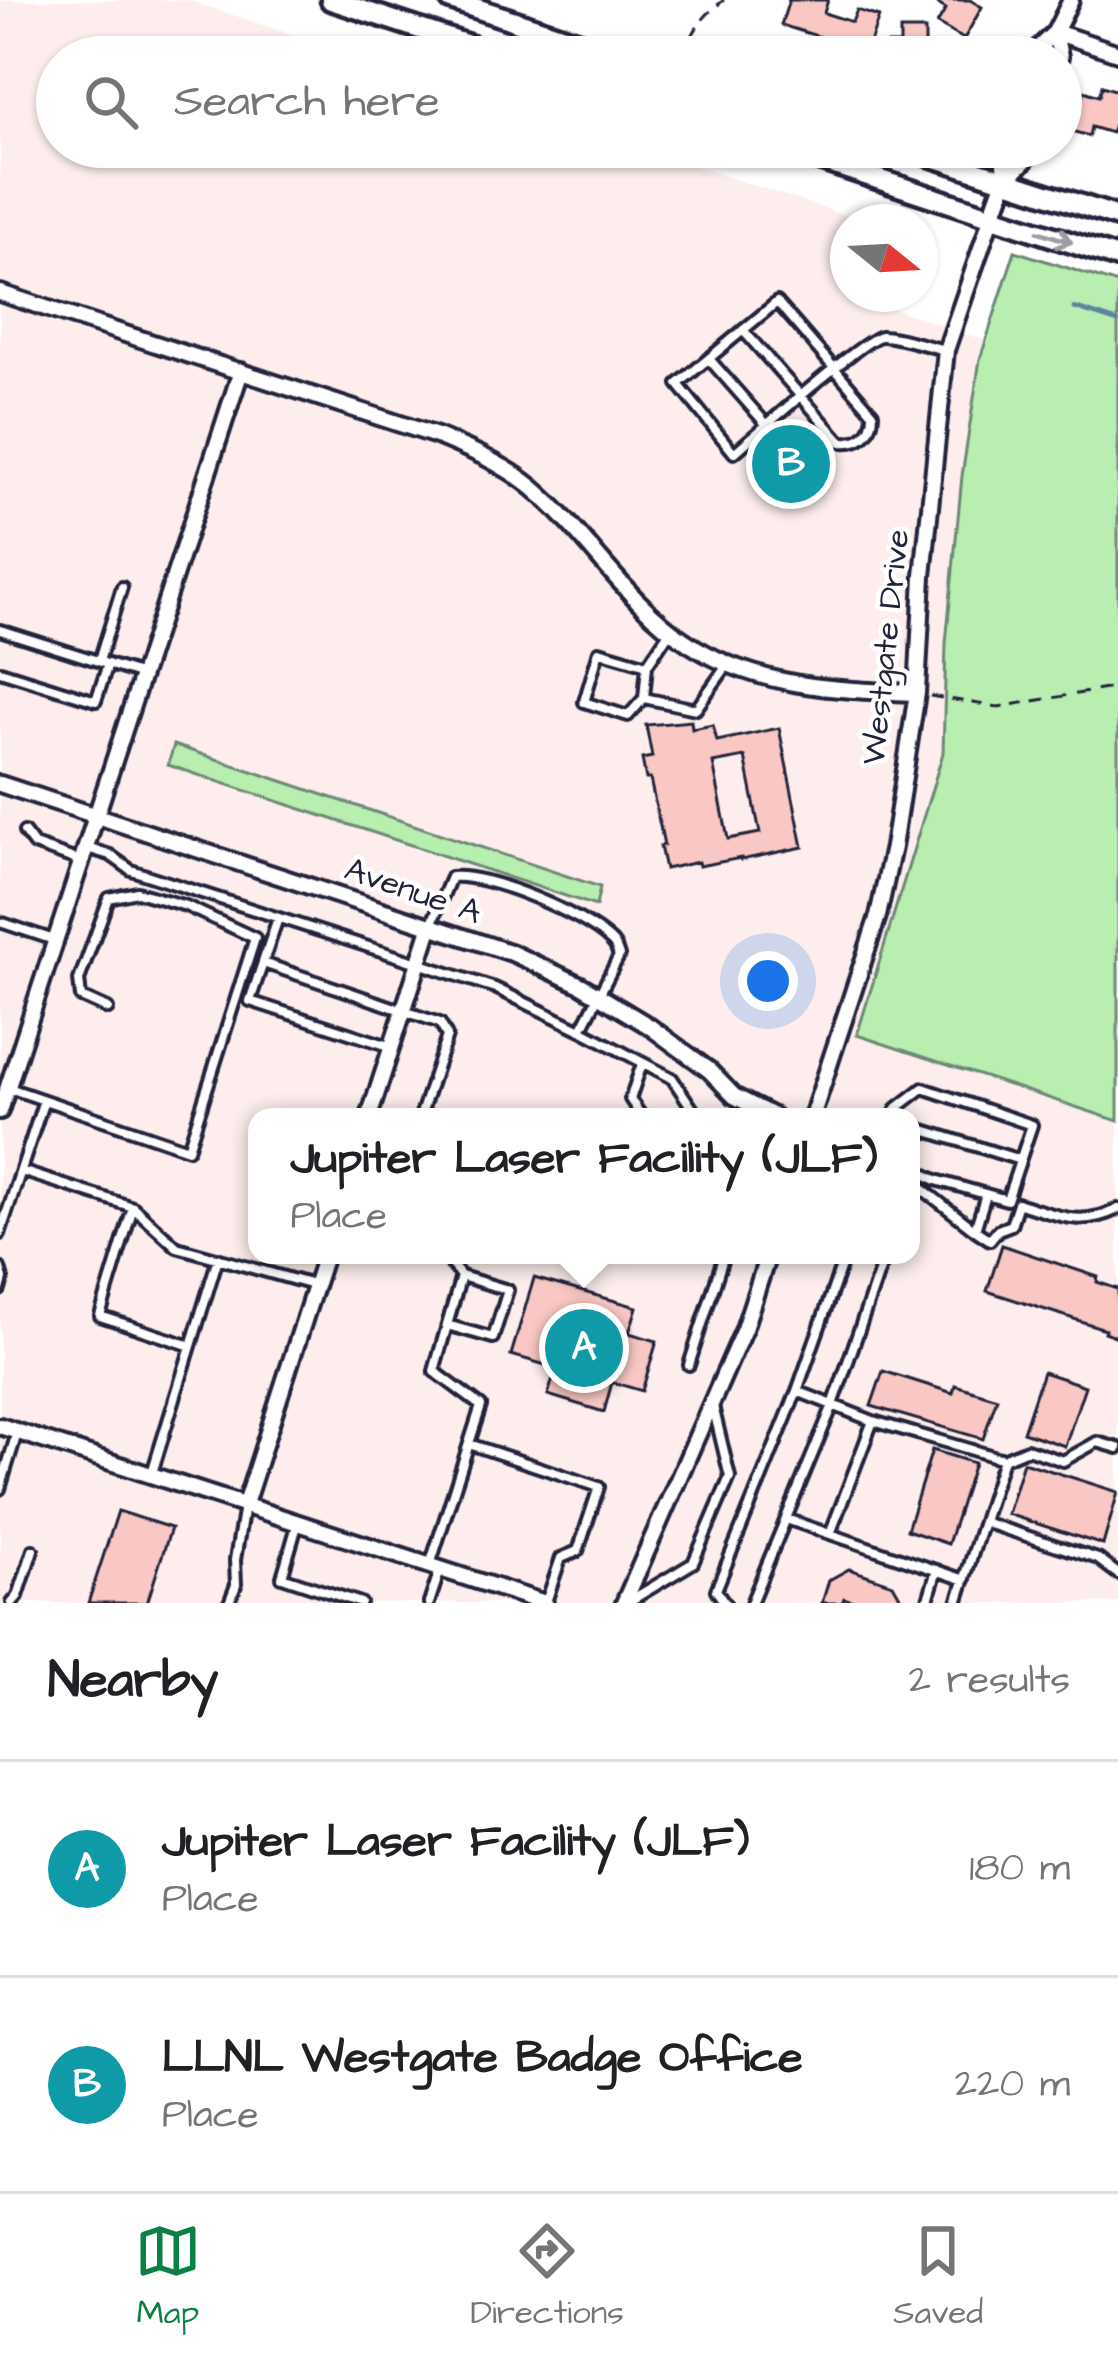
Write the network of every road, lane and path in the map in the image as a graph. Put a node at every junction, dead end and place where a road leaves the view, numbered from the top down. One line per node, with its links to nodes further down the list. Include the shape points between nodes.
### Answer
1 (331, 0): 6 (main road)
2 (451, 0): 7 (main road)
3 (724, 0): 8 (path)
4 (1071, 0): 5 (street)
5 (1055, 32): 9 (street); 10 (street); 11 (street)
6 (441, 36)
7 (561, 36)
8 (691, 36)
9 (1051, 36)
10 (1056, 36)
11 (1067, 36)
12 (1082, 41): 13 (street)
13 (1118, 53)
14 (844, 168): 19 (main road)
15 (968, 168): 18 (main road)
16 (1004, 168): 18 (street)
17 (1017, 168): 18 (street)
18 (1005, 180): 19 (street, Westgate Drive); 20 (main road)
19 (992, 217): 21 (main road, one-way to 21); 24 (street, Westgate Drive)
20 (1118, 217)
21 (1118, 257)
22 (0, 293): 27 (street)
23 (743, 330): 25 (lane); 26 (lane, via 777,302); 28 (lane)
24 (946, 350): 26 (lane, via 879,336); 39 (street, Westgate Drive)
25 (709, 359): 29 (lane); 29 (lane, via 679,384 734,453)
26 (835, 369): 28 (lane); 28 (lane, via 873,413 865,436 841,442)
27 (241, 371): 32 (street, via 490,458 536,490); 37 (street)
28 (800, 398): 29 (lane)
29 (767, 425)
30 (122, 587): 33 (lane)
31 (0, 630): 33 (lane)
32 (671, 630): 34 (street); 35 (lane)
33 (104, 663): 36 (lane, via 96,701); 37 (lane)
34 (728, 664): 39 (street, via 786,683); 40 (lane, via 696,710)
35 (647, 665): 40 (lane); 40 (lane, via 599,651 584,702 628,716)
36 (0, 671)
37 (142, 675): 42 (street)
38 (1118, 687): 39 (path, via 998,707)
39 (917, 693): 64 (street, Westgate Drive, via 878,916)
40 (644, 698)
41 (0, 784): 42 (street, Avenue A)
42 (96, 814): 44 (street); 47 (street, Avenue A)
43 (24, 832): 44 (lane, via 34,845)
44 (83, 854): 45 (lane, via 110,855 131,870); 48 (street)
45 (278, 918): 49 (lane); 50 (lane)
46 (0, 922): 48 (lane)
47 (431, 925): 50 (street); 51 (street, Avenue A); 51 (lane, via 451,878 534,898 614,942 619,956)
48 (56, 940): 57 (street)
49 (263, 963): 53 (lane); 55 (lane, via 250,1001)
50 (420, 964): 53 (street); 54 (lane, via 495,988)
51 (598, 995): 54 (lane); 63 (street, Avenue A)
52 (108, 1009): 58 (lane, via 81,997 79,980 109,898 137,892 255,938 188,1149)
53 (404, 1010): 55 (street); 60 (lane, via 440,1023 447,1036)
54 (581, 1030): 56 (lane)
55 (392, 1047): 59 (street)
56 (642, 1064): 61 (lane, via 630,1099); 62 (lane, via 672,1078)
57 (8, 1088): 58 (lane); 66 (street)
58 (44, 1100): 69 (lane)
59 (373, 1108)
60 (423, 1108)
61 (636, 1108)
62 (692, 1108)
63 (757, 1108)
64 (815, 1108)
65 (897, 1108): 68 (lane, via 923,1088 1032,1125)
66 (0, 1111)
67 (920, 1129): 68 (lane)
68 (1020, 1160): 73 (lane)
69 (21, 1171): 75 (lane); 78 (lane)
70 (920, 1175): 72 (lane)
71 (920, 1180): 77 (lane)
72 (986, 1194): 73 (lane); 77 (lane)
73 (1007, 1200): 74 (lane)
74 (1020, 1204): 76 (lane, via 1074,1220); 77 (lane, via 1011,1225 990,1240)
75 (133, 1207): 79 (lane, via 177,1247); 91 (lane, via 100,1316)
76 (1115, 1213)
77 (975, 1230)
78 (0, 1234)
79 (218, 1258): 88 (lane); 91 (lane)
80 (322, 1264): 88 (street)
81 (451, 1264): 87 (lane)
82 (721, 1264): 92 (lane)
83 (765, 1264): 94 (street)
84 (842, 1264): 93 (lane)
85 (882, 1264): 95 (lane)
86 (0, 1268): 89 (lane)
87 (461, 1276): 90 (lane); 90 (lane, via 508,1290 494,1338)
88 (315, 1286): 104 (street)
89 (0, 1290)
90 (447, 1324): 99 (lane, via 434,1371 481,1406)
91 (191, 1346): 102 (lane)
92 (689, 1365)
93 (797, 1391): 95 (lane); 120 (lane, via 716,1589)
94 (712, 1404): 119 (street); 119 (lane, via 730,1477 721,1499 693,1563)
95 (833, 1406): 96 (lane); 105 (lane)
96 (873, 1421): 101 (lane); 108 (lane)
97 (0, 1426): 98 (street)
98 (17, 1431): 102 (street); 103 (lane)
99 (469, 1444): 110 (lane); 118 (lane, via 599,1487 578,1551 561,1558)
100 (1118, 1448): 101 (lane, via 1097,1442 1063,1461 1027,1449)
101 (1003, 1459): 107 (lane)
102 (152, 1474): 104 (street)
103 (0, 1489)
104 (244, 1504): 106 (street); 115 (lane)
105 (786, 1519): 108 (lane); 121 (lane)
106 (298, 1522): 110 (street); 116 (lane, via 282,1577)
107 (983, 1522): 112 (lane, via 1098,1559); 113 (lane)
108 (830, 1534): 111 (lane)
109 (33, 1550): 114 (lane)
110 (435, 1567): 117 (lane); 118 (street)
111 (937, 1570): 113 (lane); 122 (lane)
112 (1118, 1574)
113 (965, 1580): 123 (lane)
114 (12, 1603)
115 (230, 1603)
116 (362, 1603)
117 (428, 1603)
118 (545, 1603)
119 (625, 1603)
120 (725, 1603)
121 (751, 1603)
122 (927, 1603)
123 (957, 1603)

